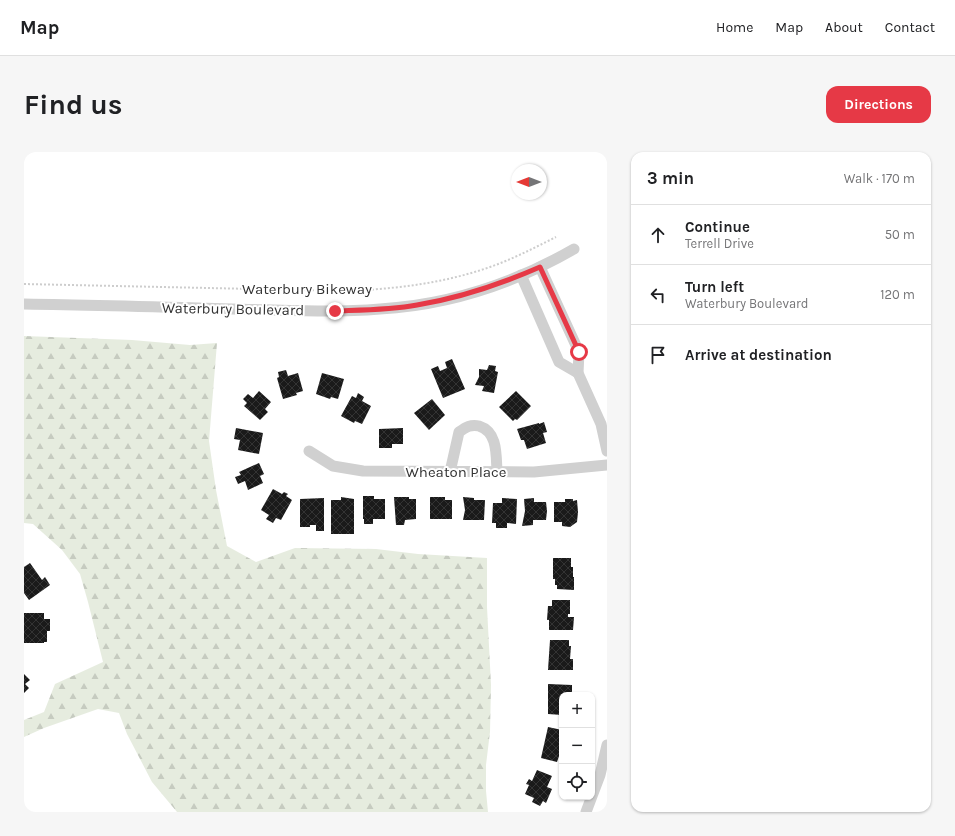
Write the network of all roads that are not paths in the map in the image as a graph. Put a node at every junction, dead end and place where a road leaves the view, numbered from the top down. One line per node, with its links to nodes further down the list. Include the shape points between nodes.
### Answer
1 (574, 249): 2 (street, Waterbury Boulevard)
2 (540, 267): 3 (street, Waterbury Boulevard); 5 (street, via 579,352)
3 (521, 275): 4 (street, Waterbury Boulevard, via 438,301 380,310); 5 (street, via 559,362)
4 (24, 304)
5 (578, 373): 6 (street)
6 (604, 423): 8 (street)
7 (309, 451): 10 (street, Wheaton Place, via 333,466 363,471)
8 (607, 451)
9 (607, 465): 11 (street, Wheaton Place, via 534,472)
10 (450, 472): 11 (street, Wheaton Place); 11 (street, via 459,432 466,426 474,425 489,431 493,439)
11 (497, 472)
12 (607, 745): 13 (street, via 600,775)
13 (586, 812)

